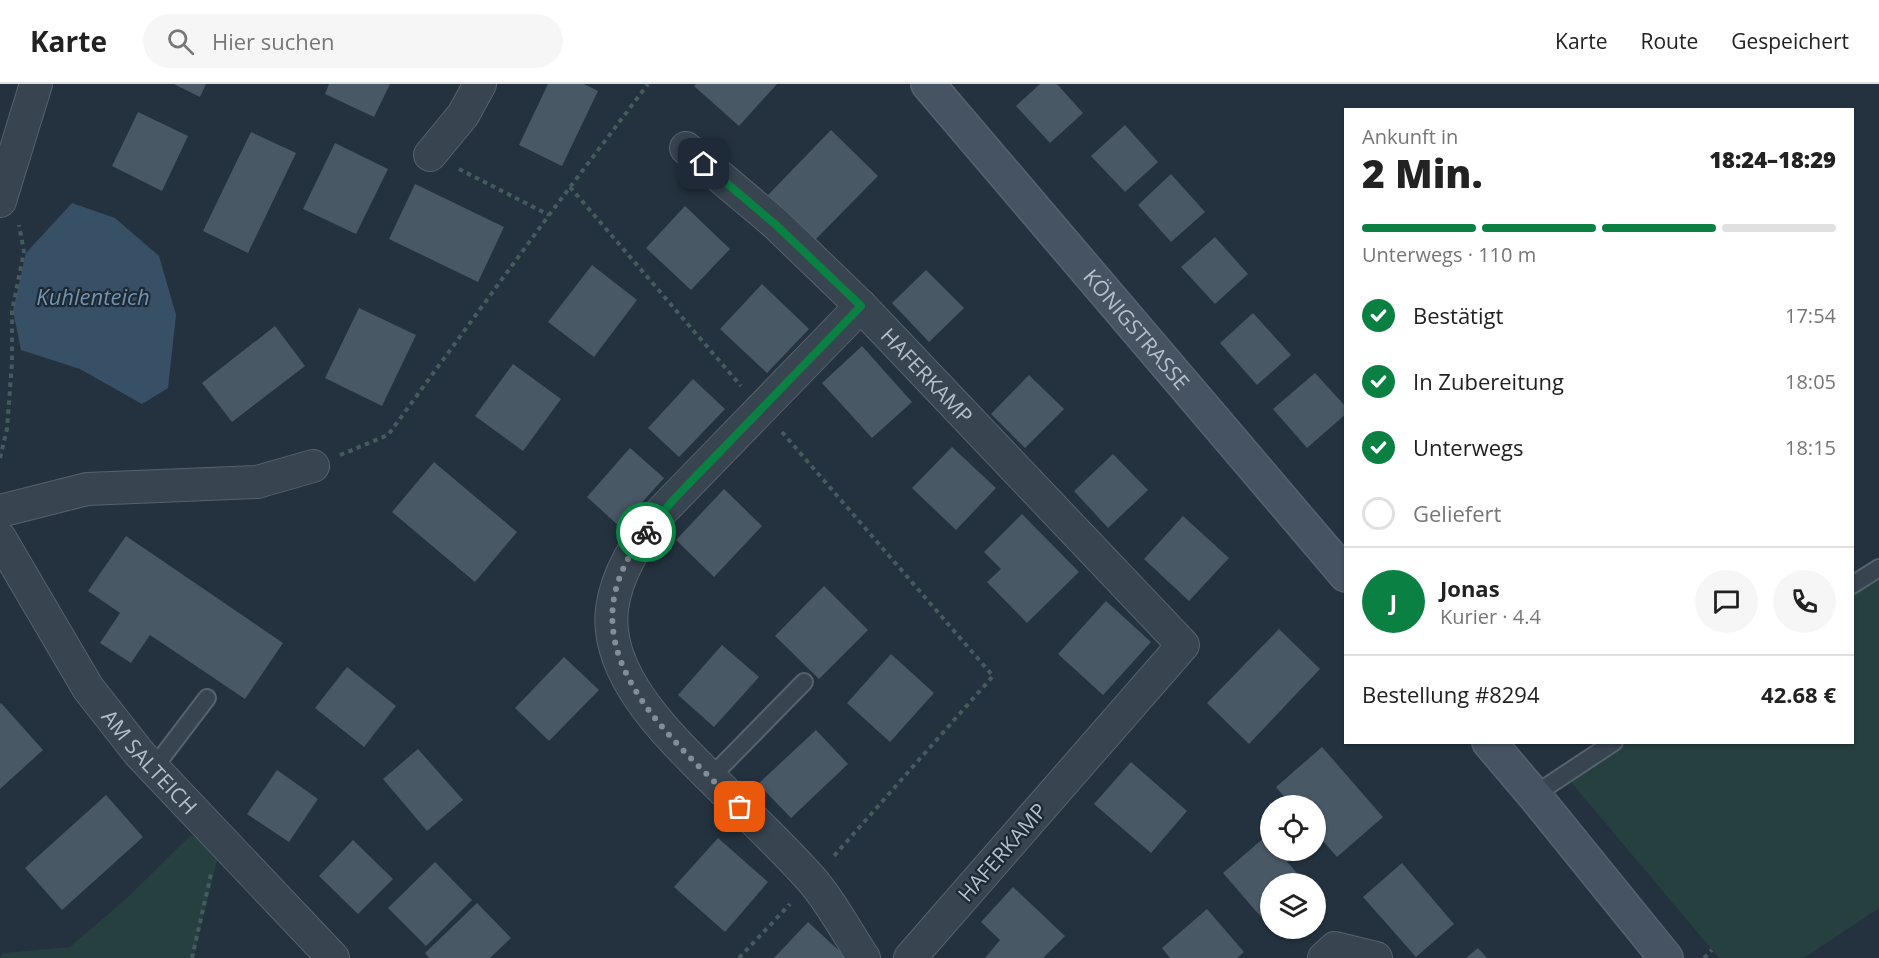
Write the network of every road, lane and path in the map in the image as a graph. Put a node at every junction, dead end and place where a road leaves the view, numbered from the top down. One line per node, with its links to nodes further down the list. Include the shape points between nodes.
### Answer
1 (36, 84): 7 (street)
2 (480, 84): 6 (street, via 463,115)
3 (648, 84): 9 (path)
4 (928, 84): 16 (main road, KÖNIGSTRASSE)
5 (686, 148): 10 (street, via 776,225)
6 (430, 155): 9 (path)
7 (9, 171): 8 (street); 11 (path, via 24,252 12,311 7,429)
8 (0, 201)
9 (549, 215): 12 (path, via 388,435)
10 (861, 306): 24 (street, via 660,513 634,546 620,579 612,610 623,669 644,706); 33 (street, HAFERKAMP, via 1183,645)
11 (0, 458)
12 (314, 466): 13 (street, via 257,482 87,489)
13 (0, 511)
14 (0, 538): 23 (street, AM SALTEICH, via 88,688)
15 (1879, 568): 17 (lane)
16 (1344, 573)
17 (1854, 584)
18 (993, 676): 27 (path)
19 (804, 682): 24 (lane)
20 (207, 698): 23 (lane)
21 (1491, 744): 25 (main road)
22 (1611, 744): 25 (lane)
23 (153, 769): 30 (street, AM SALTEICH)
24 (711, 778): 27 (street)
25 (1534, 795): 36 (main road)
26 (213, 866): 29 (path)
27 (813, 880): 31 (path); 32 (street)
28 (1712, 950): 37 (path)
29 (192, 958)
30 (333, 958)
31 (739, 958)
32 (864, 958)
33 (910, 958)
34 (1324, 958): 35 (street, via 1335,948)
35 (1376, 958)
36 (1666, 958)
37 (1704, 958)

